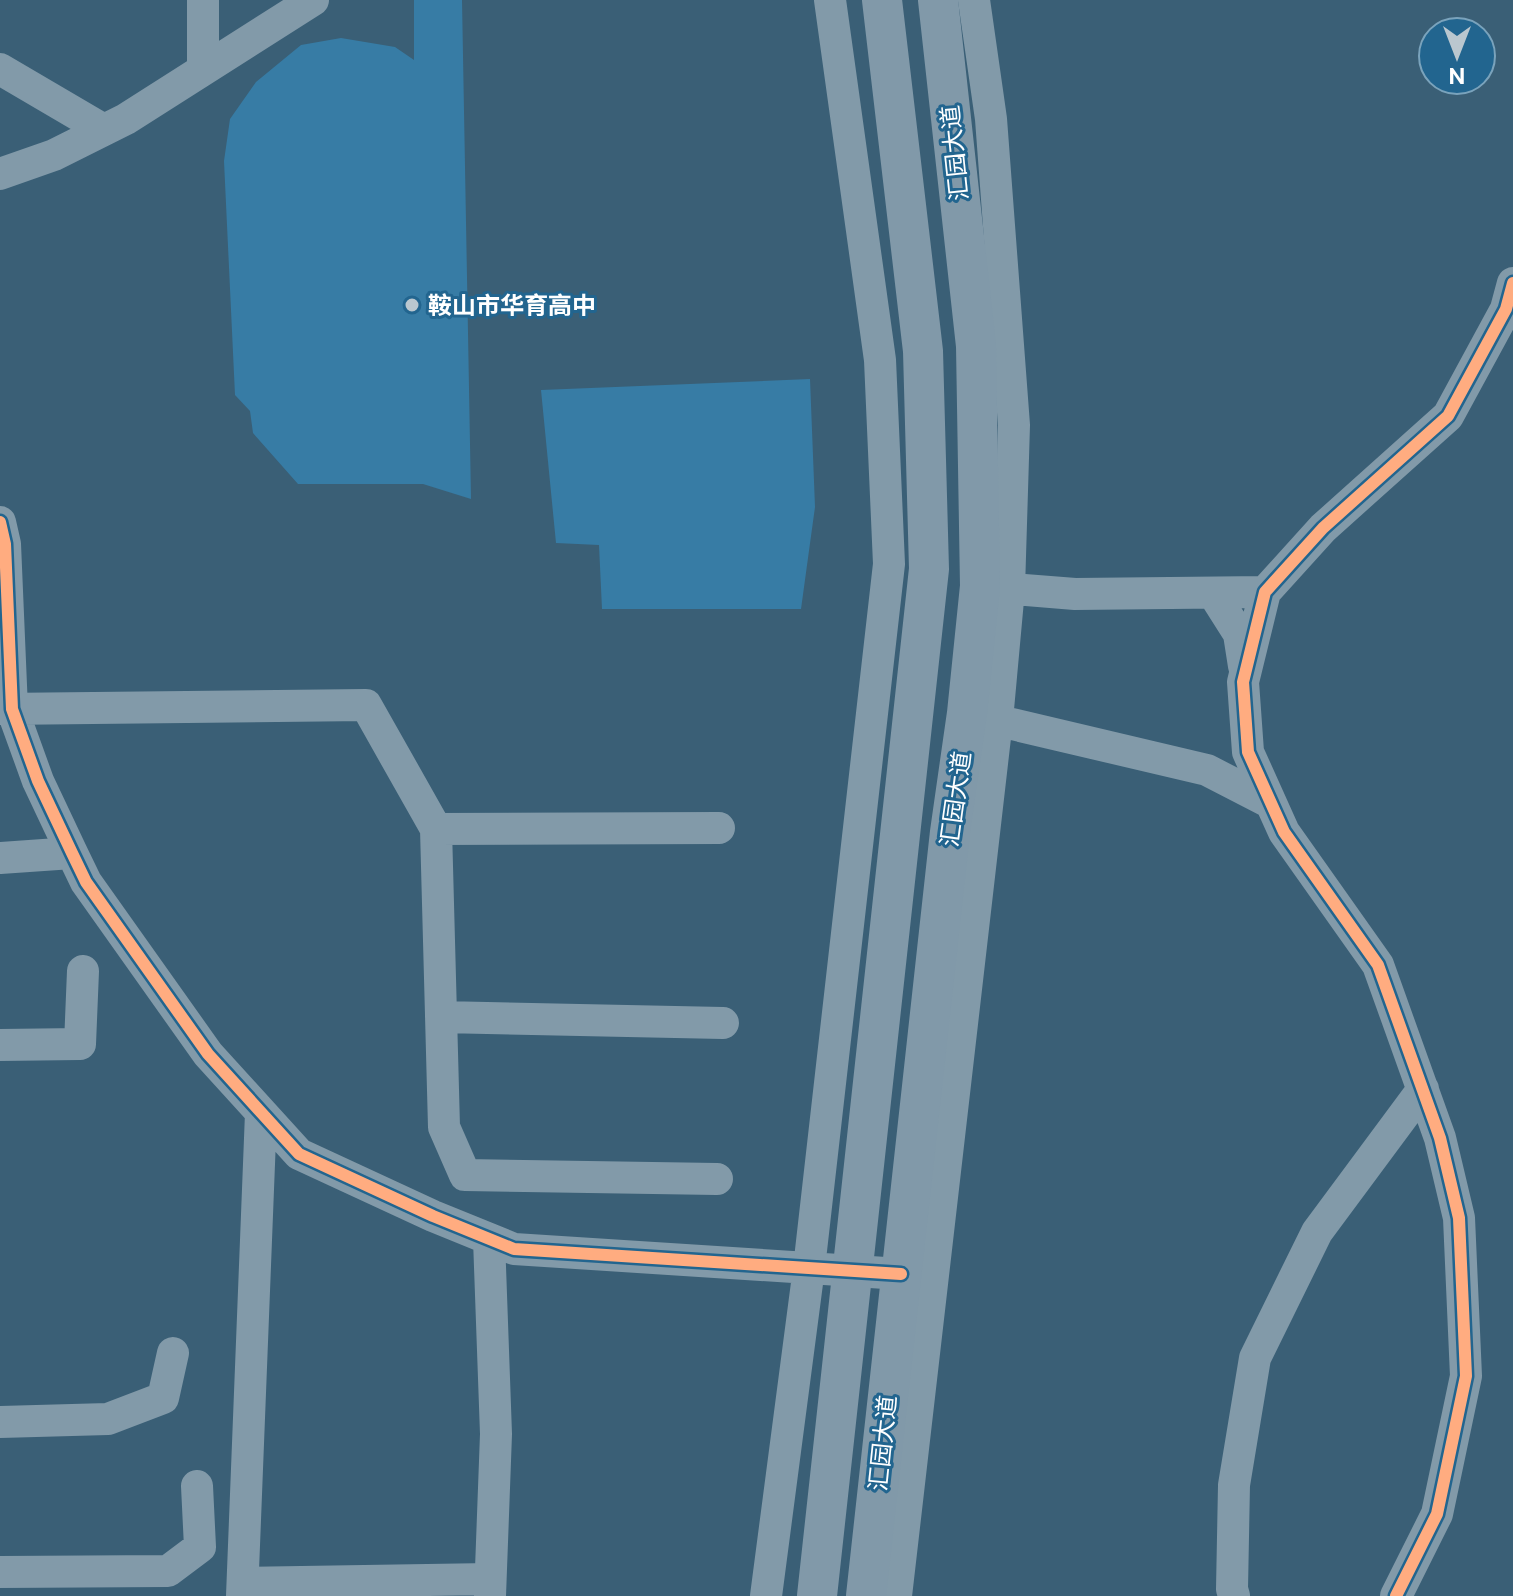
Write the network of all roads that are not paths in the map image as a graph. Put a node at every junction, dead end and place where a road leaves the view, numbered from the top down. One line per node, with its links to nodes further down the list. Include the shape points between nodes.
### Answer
1 (203, 0): 8 (street)
2 (313, 0): 8 (street)
3 (830, 0): 34 (street, via 880,360 889,564)
4 (882, 0): 35 (main road, 汇园大道, via 923,351 929,569)
5 (938, 0): 13 (main road, 汇园大道, via 976,346)
6 (974, 0): 13 (street, via 991,119 1014,425)
7 (0, 69): 9 (street)
8 (203, 70): 9 (street)
9 (104, 130): 10 (street)
10 (0, 174)
11 (1513, 283): 14 (street, via 1506,309 1448,416 1323,528)
12 (0, 522): 17 (street, via 5,544)
13 (995, 588): 15 (street, via 1075,594); 18 (main road, 汇园大道)
14 (1265, 592): 15 (street); 16 (street)
15 (1213, 593): 16 (street, via 1239,634)
16 (1245, 673): 19 (street)
17 (6, 709): 23 (street, via 366,705); 24 (street)
18 (982, 717): 20 (street); 36 (main road, 汇园大道, via 950,832); 46 (street)
19 (1247, 736): 20 (street); 21 (street, via 1248,752)
20 (1207, 770): 21 (street)
21 (1271, 803): 30 (street, via 1284,832 1378,965)
22 (719, 828): 23 (street)
23 (436, 829): 27 (street)
24 (72, 853): 25 (street); 31 (street, via 86,882 208,1054)
25 (0, 858)
26 (83, 971): 29 (street, via 80,1044)
27 (441, 1017): 28 (street); 32 (street, via 444,1127 465,1175)
28 (723, 1023)
29 (0, 1045)
30 (1423, 1089): 47 (street, via 1317,1232 1255,1358 1234,1485); 48 (street, via 1459,1218 1466,1376 1437,1514)
31 (261, 1113): 33 (street, via 299,1154); 42 (street)
32 (717, 1179)
33 (489, 1239): 34 (street, via 514,1249); 41 (street, via 496,1434)
34 (809, 1268): 35 (street); 43 (street)
35 (852, 1271): 36 (street); 44 (main road, 汇园大道)
36 (901, 1274): 45 (main road, 汇园大道)
37 (173, 1353): 38 (street, via 163,1398 108,1419)
38 (0, 1422)
39 (197, 1486): 40 (street, via 200,1547 168,1571)
40 (0, 1572)
41 (490, 1587): 42 (street)
42 (243, 1589)
43 (766, 1596)
44 (817, 1596)
45 (866, 1596)
46 (896, 1596)
47 (1234, 1596)
48 (1396, 1596)

